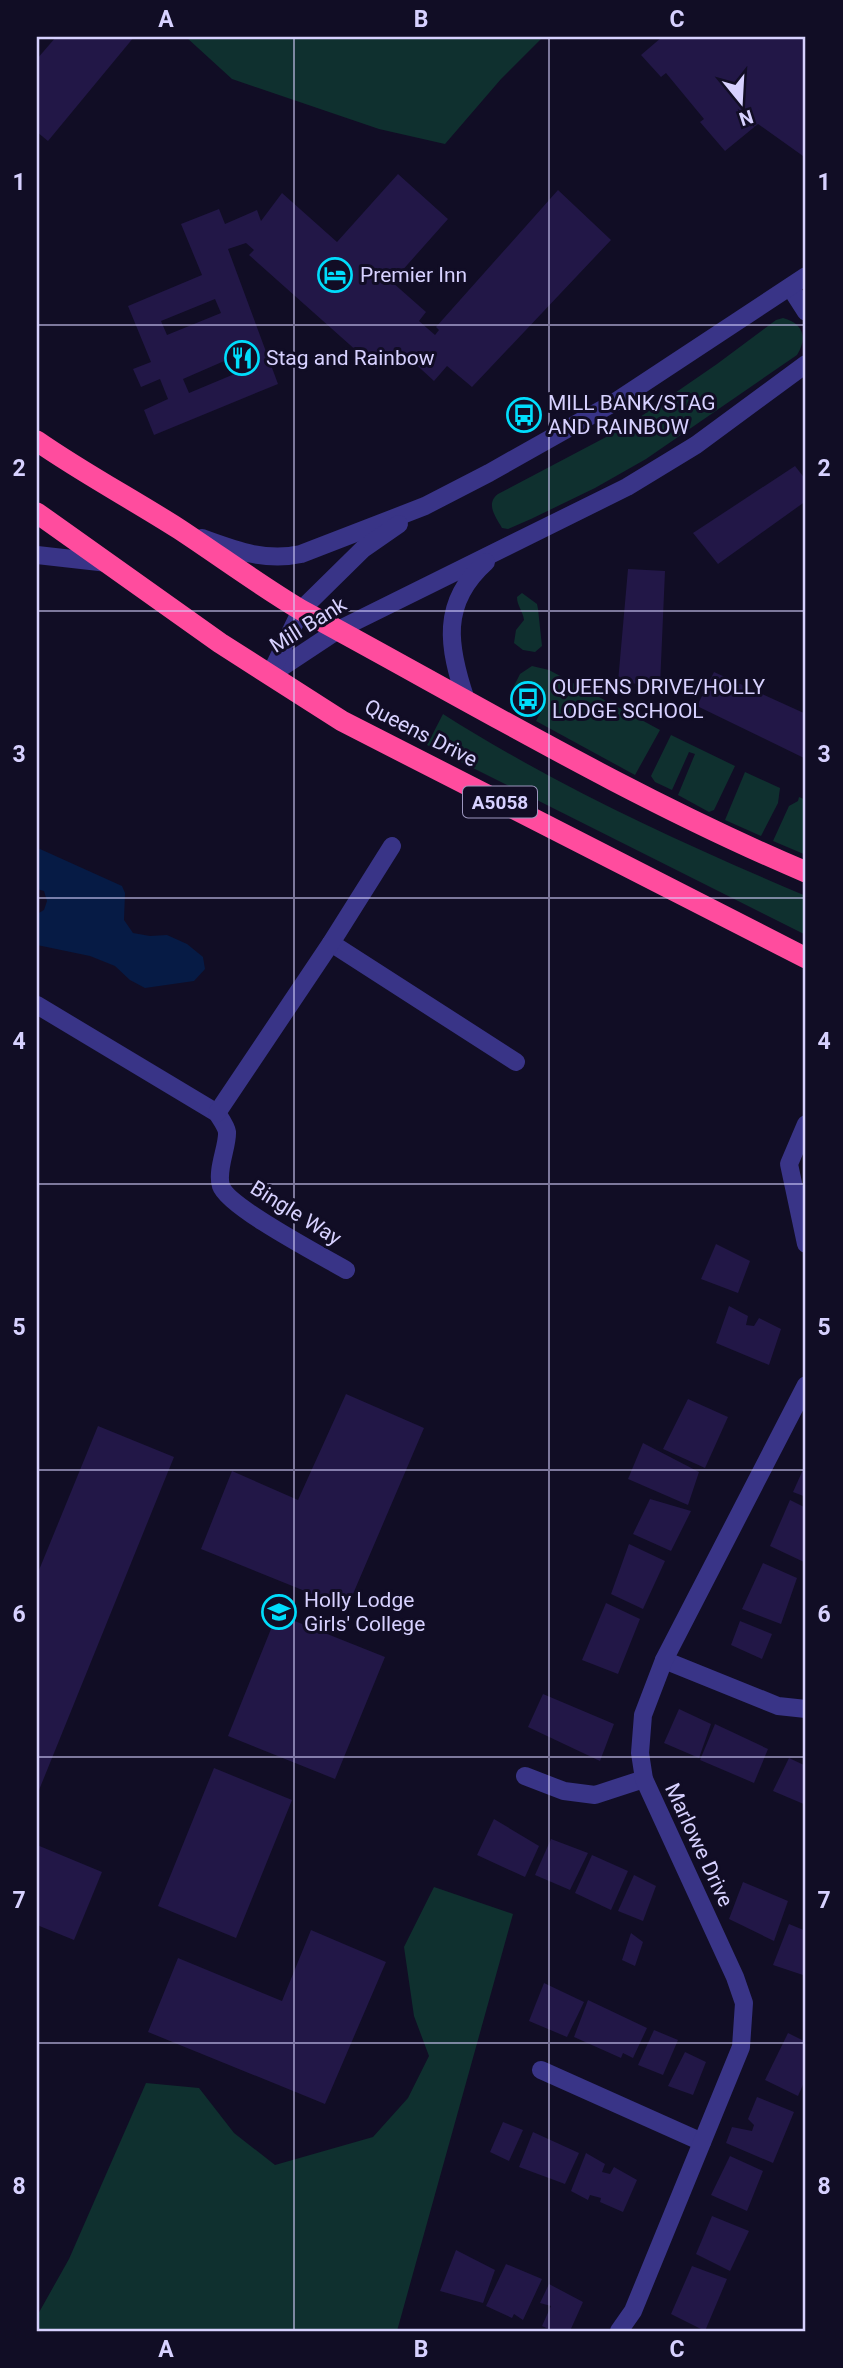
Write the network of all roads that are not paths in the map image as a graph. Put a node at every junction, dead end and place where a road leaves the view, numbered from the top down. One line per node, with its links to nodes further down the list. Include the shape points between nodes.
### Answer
1 (806, 276): 2 (street, Mill Bank)
2 (790, 286): 3 (street); 6 (street, Mill Bank, via 615,402)
3 (806, 312)
4 (806, 364): 9 (street, Mill Bank, via 696,445 627,487)
5 (37, 441): 8 (highway)
6 (425, 506): 8 (street, Mill Bank, via 281,559 238,552); 12 (street, Mill Bank, via 363,549)
7 (37, 513): 11 (highway, Queens Drive / A5058)
8 (179, 529): 12 (highway)
9 (504, 546): 13 (street, Mill Bank); 15 (street, Mill Bank, via 472,575 456,604 451,639)
10 (37, 555): 11 (street)
11 (108, 564): 14 (highway, Queens Drive / A5058)
12 (301, 610): 13 (highway); 14 (street, Mill Bank)
13 (338, 630): 14 (street, Mill Bank); 15 (highway)
14 (270, 675): 19 (highway, Queens Drive / A5058, via 342,720)
15 (466, 700): 17 (highway, via 601,776)
16 (392, 846): 18 (street)
17 (806, 872)
18 (331, 943): 21 (street); 22 (street)
19 (806, 958)
20 (37, 1005): 22 (street)
21 (516, 1062)
22 (217, 1113): 25 (street, Bingle Way, via 227,1132 221,1185 228,1197)
23 (806, 1124): 24 (street, via 789,1164)
24 (806, 1244)
25 (346, 1270)
26 (806, 1385): 27 (street, Marlowe Drive)
27 (664, 1660): 28 (street, via 778,1706); 30 (street, Marlowe Drive, via 643,1715 640,1753)
28 (806, 1709)
29 (525, 1776): 30 (street, via 564,1791 595,1795)
30 (644, 1779): 32 (street, Marlowe Drive, via 744,2003 741,2047)
31 (541, 2070): 32 (street)
32 (702, 2142): 33 (street, Marlowe Drive, via 633,2311)
33 (619, 2331)

